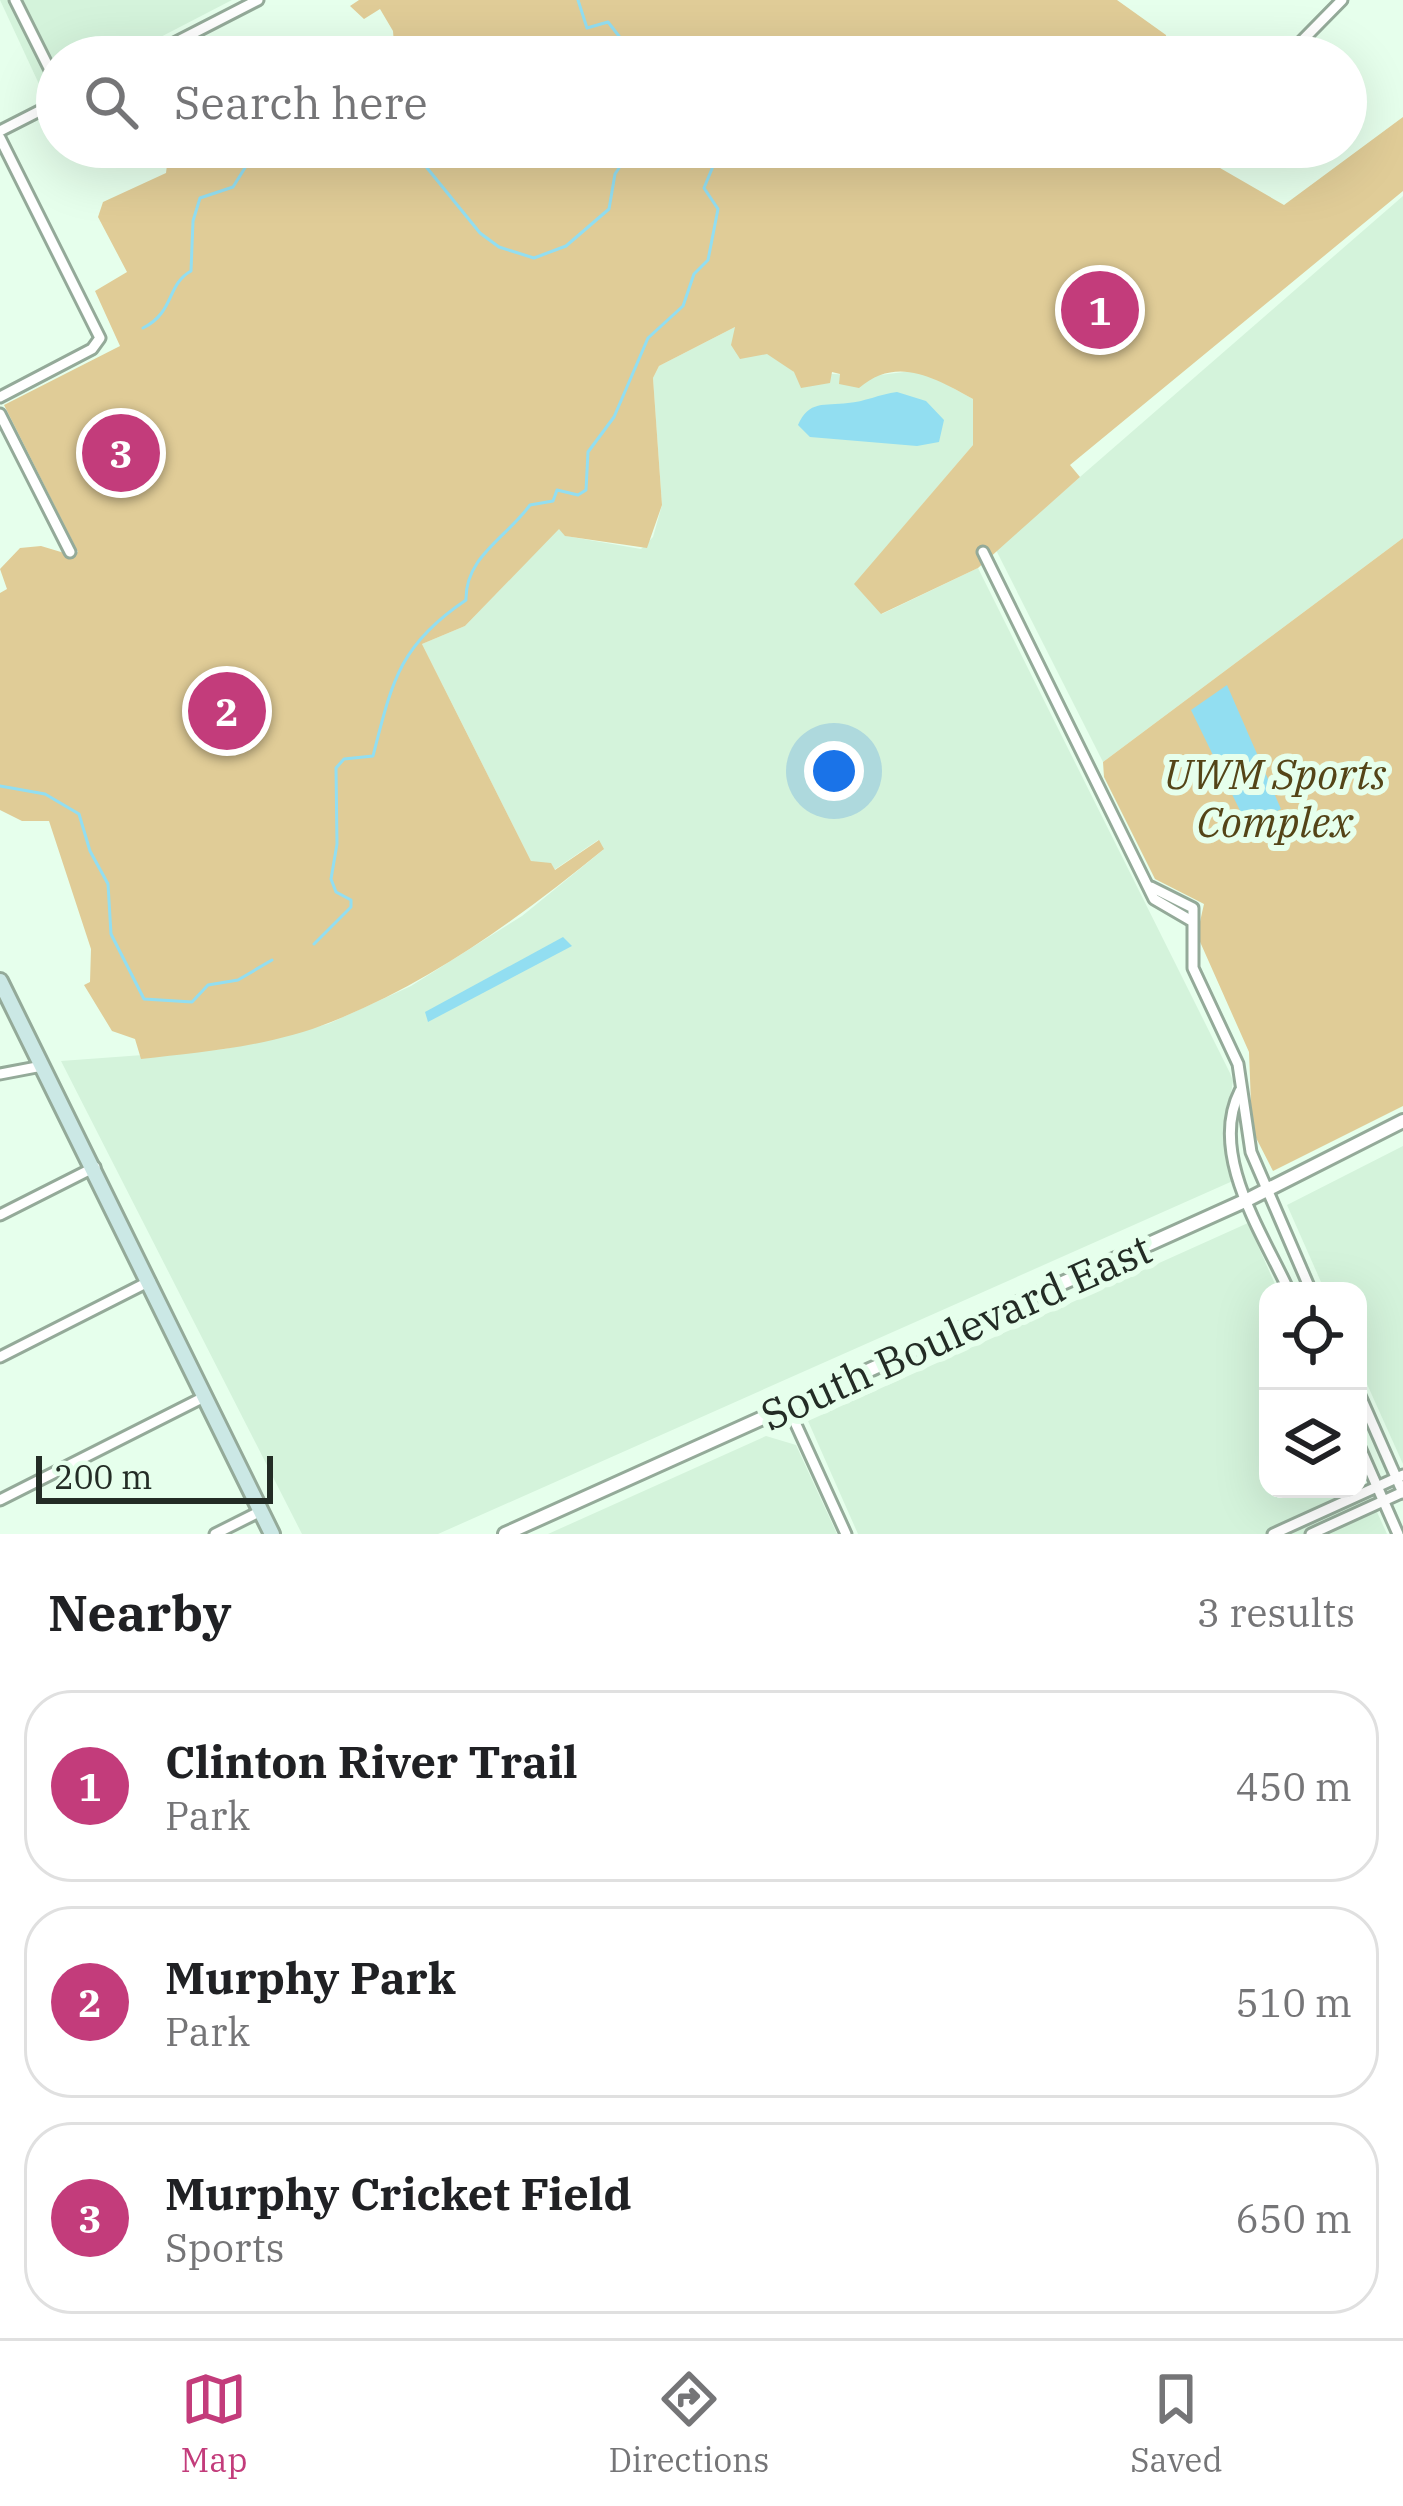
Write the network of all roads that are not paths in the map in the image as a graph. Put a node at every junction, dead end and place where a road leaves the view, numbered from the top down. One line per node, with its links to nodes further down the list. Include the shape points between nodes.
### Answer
1 (15, 0): 6 (street)
2 (259, 0): 4 (street)
3 (1342, 0): 5 (street)
4 (189, 36)
5 (1307, 36)
6 (36, 42)
7 (36, 114): 8 (street)
8 (0, 135): 9 (street, via 99,332 98,345)
9 (0, 397)
10 (0, 414): 11 (street)
11 (70, 552)
12 (983, 552): 13 (street)
13 (1151, 887): 14 (street, via 1161,907); 14 (street, via 1193,908)
14 (1190, 920): 18 (street, via 1193,968 1238,1064)
15 (0, 981): 16 (main road)
16 (42, 1066): 17 (street); 22 (main road)
17 (0, 1074)
18 (1240, 1091): 20 (street); 21 (street)
19 (1403, 1121): 23 (street, South Boulevard East)
20 (1248, 1144): 21 (street); 23 (street)
21 (1230, 1150): 24 (street)
22 (95, 1167): 25 (street); 28 (main road)
23 (1266, 1191): 24 (street, South Boulevard East); 26 (street)
24 (1249, 1199): 27 (street); 33 (street, South Boulevard East)
25 (0, 1215)
26 (1291, 1248): 27 (street); 30 (street)
27 (1273, 1256): 29 (street)
28 (150, 1281): 31 (street); 32 (main road)
29 (1285, 1282)
30 (1307, 1282)
31 (0, 1357)
32 (206, 1396): 39 (street); 41 (main road)
33 (788, 1407): 44 (street, South Boulevard East); 45 (street)
34 (1367, 1409): 36 (street)
35 (1367, 1463): 37 (street)
36 (1400, 1476): 37 (street); 38 (street)
37 (1377, 1486): 40 (street); 46 (street)
38 (1403, 1492): 40 (street)
39 (0, 1500)
40 (1384, 1501): 47 (street); 48 (street)
41 (261, 1511): 42 (street); 43 (main road)
42 (215, 1534)
43 (272, 1534)
44 (505, 1534)
45 (846, 1534)
46 (1273, 1534)
47 (1311, 1534)
48 (1398, 1534)

